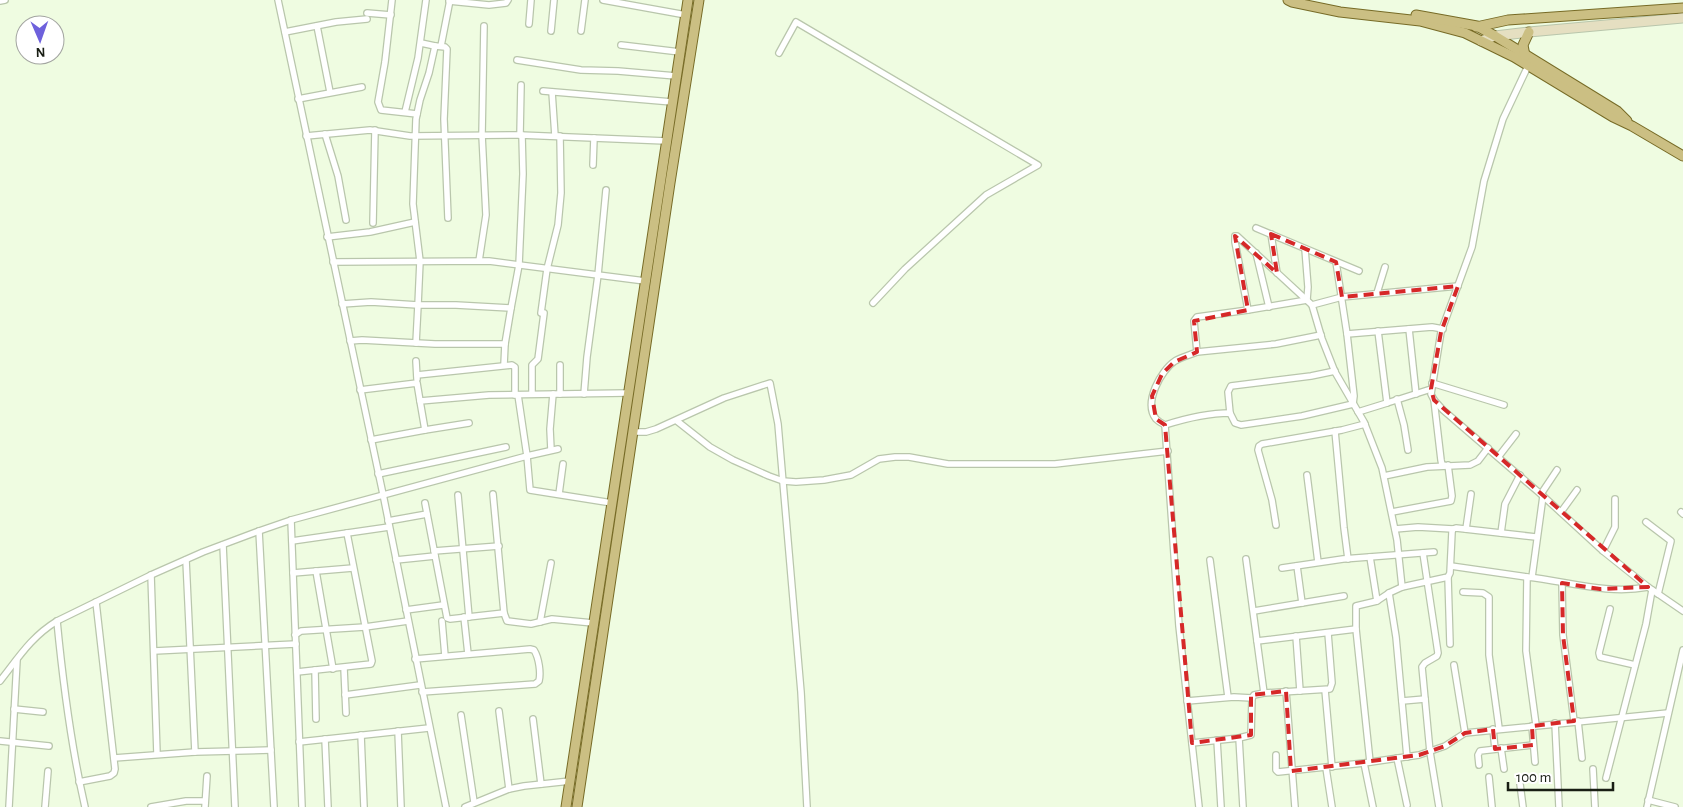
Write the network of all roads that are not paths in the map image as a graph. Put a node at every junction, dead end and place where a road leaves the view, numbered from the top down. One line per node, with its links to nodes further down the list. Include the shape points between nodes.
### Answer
1 (5, 0): 15 (street)
2 (278, 0): 26 (street)
3 (392, 0): 17 (street)
4 (426, 0): 31 (street)
5 (450, 0): 6 (street, via 489,5); 33 (street)
6 (508, 0)
7 (531, 0): 20 (street)
8 (554, 0): 24 (street)
9 (585, 0): 25 (street)
10 (603, 0): 18 (street)
11 (688, 0): 18 (main road)
12 (699, 0): 132 (main road)
13 (1288, 0): 28 (main road, via 1340,12 1420,21)
14 (1306, 0): 23 (main road)
15 (0, 2)
16 (1683, 8): 23 (main road, via 1508,20)
17 (391, 15): 21 (street, via 367,16); 47 (street, via 378,102 381,110)
18 (686, 15): 34 (main road)
19 (1683, 18): 27 (main road)
20 (529, 24)
21 (318, 26): 26 (street); 43 (street)
22 (484, 26): 53 (street)
23 (1477, 26): 28 (main road); 29 (main road)
24 (551, 31)
25 (581, 31)
26 (284, 32): 45 (street)
27 (1529, 32): 29 (main road); 36 (main road, via 1523,45)
28 (1465, 34): 30 (main road)
29 (1495, 36): 30 (main road); 36 (main road)
30 (1481, 41): 38 (main road)
31 (421, 43): 33 (street); 47 (street)
32 (621, 45): 34 (street)
33 (438, 46): 48 (street); 52 (street, via 447,49)
34 (680, 52): 39 (main road)
35 (778, 53): 88 (street, via 796,22 1038,165 986,195 905,269)
36 (1525, 56): 49 (main road, via 1617,111)
37 (517, 60): 39 (street, via 581,70)
38 (1528, 66): 49 (main road, via 1613,118); 83 (street, via 1503,119 1484,181 1472,247)
39 (676, 76): 46 (main road)
40 (521, 85): 54 (street)
41 (362, 87): 43 (street)
42 (543, 91): 44 (street)
43 (330, 92): 45 (street)
44 (552, 92): 46 (street); 57 (street, via 555,136)
45 (298, 99): 55 (street)
46 (672, 102): 59 (main road)
47 (405, 112): 48 (street)
48 (417, 114): 56 (street)
49 (1632, 126): 60 (main road)
50 (375, 130): 51 (street); 56 (street); 66 (street)
51 (325, 134): 55 (street); 64 (street, via 338,176)
52 (444, 135): 53 (street); 56 (street); 63 (street)
53 (482, 135): 54 (street); 73 (street, via 486,215)
54 (521, 135): 57 (street); 76 (street, via 523,174)
55 (306, 136): 69 (street)
56 (416, 136): 65 (street)
57 (560, 136): 58 (street); 78 (street, via 558,225)
58 (594, 138): 59 (street); 61 (street)
59 (666, 141): 82 (main road)
60 (1683, 156)
61 (593, 165)
62 (606, 190): 81 (street)
63 (448, 218)
64 (346, 220)
65 (415, 222): 69 (street); 72 (street)
66 (373, 223)
67 (1256, 228): 68 (street)
68 (1271, 234): 70 (street); 80 (street)
69 (327, 237): 74 (street)
70 (1305, 249): 75 (street); 86 (street)
71 (1256, 252): 80 (street); 91 (street); 93 (street, via 1235,236)
72 (420, 261): 73 (street); 74 (street); 89 (street)
73 (479, 261): 76 (street)
74 (332, 262): 87 (street)
75 (1336, 262): 79 (street); 85 (street)
76 (519, 265): 78 (street); 92 (street)
77 (1385, 267): 84 (street)
78 (547, 269): 81 (street); 113 (street, via 538,360 532,365)
79 (1359, 271)
80 (1277, 273): 86 (street)
81 (598, 275): 82 (street); 116 (street)
82 (645, 281): 111 (main road)
83 (1458, 286): 84 (street); 95 (street)
84 (1377, 293): 85 (street)
85 (1342, 297): 90 (street); 97 (street)
86 (1307, 300): 90 (street); 91 (street)
87 (342, 304): 89 (street); 99 (street)
88 (873, 304)
89 (418, 305): 92 (street); 100 (street)
90 (1312, 305): 98 (street)
91 (1269, 307): 93 (street)
92 (511, 308): 101 (street)
93 (1248, 310): 102 (street, via 1197,317 1194,321)
94 (1409, 329): 95 (street); 96 (street); 117 (street)
95 (1443, 329): 109 (street)
96 (1378, 332): 97 (street); 121 (street)
97 (1347, 334): 122 (street)
98 (1321, 335): 102 (street, via 1276,344); 106 (street)
99 (350, 341): 100 (street); 110 (street)
100 (416, 343): 101 (street)
101 (505, 344): 104 (street)
102 (1197, 352): 129 (street, via 1174,362 1156,385 1152,410 1156,419)
103 (416, 361): 107 (street)
104 (504, 364): 107 (street); 112 (street, via 515,367)
105 (560, 365): 115 (street)
106 (1335, 371): 122 (street); 125 (street, via 1231,386 1228,392)
107 (417, 376): 108 (street)
108 (417, 383): 110 (street); 120 (street)
109 (1431, 386): 117 (street); 119 (street); 123 (street)
110 (360, 390): 134 (street)
111 (628, 393): 116 (street); 160 (main road)
112 (516, 394): 113 (street); 120 (street); 141 (street)
113 (532, 394): 114 (street)
114 (553, 394): 115 (street); 138 (street)
115 (560, 394): 116 (street)
116 (584, 394)
117 (1416, 394): 118 (street)
118 (1396, 399): 121 (street); 139 (street)
119 (1434, 400): 136 (street); 144 (street, via 1441,460 1442,465)
120 (420, 401): 130 (street)
121 (1387, 402): 124 (street)
122 (1353, 404): 124 (street); 125 (street, via 1241,425 1234,423)
123 (1504, 405)
124 (1358, 412): 128 (street)
125 (1230, 413): 129 (street, via 1215,413)
126 (677, 421): 132 (street, via 646,432); 150 (street, via 710,447); 150 (street, via 724,398 770,383 778,424)
127 (469, 423): 130 (street)
128 (1365, 424): 131 (street); 149 (street)
129 (1165, 425): 140 (street)
130 (425, 430): 134 (street)
131 (1334, 431): 167 (street, via 1259,446); 186 (street)
132 (634, 432): 331 (main road)
133 (1516, 434): 142 (street)
134 (371, 440): 146 (street)
135 (506, 447): 146 (street)
136 (1488, 448): 142 (street); 144 (street, via 1475,463)
137 (558, 449): 138 (street)
138 (551, 450): 141 (street)
139 (1408, 450)
140 (1168, 451): 150 (street, via 1054,464 948,464 895,457 879,459 851,475); 260 (street, via 1179,626)
141 (527, 456): 152 (street); 154 (street, via 530,490)
142 (1498, 456): 148 (street)
143 (563, 464): 154 (street)
144 (1446, 465): 149 (street); 161 (street, via 1452,496 1450,501)
145 (1557, 470): 157 (street)
146 (378, 474): 152 (street)
147 (1307, 475): 190 (street)
148 (1520, 475): 157 (street); 173 (street, via 1505,504)
149 (1384, 476): 161 (street)
150 (783, 481): 332 (street)
151 (1577, 490): 162 (street)
152 (383, 494): 164 (street); 166 (street)
153 (493, 494): 177 (street)
154 (559, 494): 160 (street)
155 (1471, 494): 170 (street)
156 (458, 495): 178 (street)
157 (1542, 495): 162 (street); 174 (street)
158 (1615, 499): 179 (street, via 1615,527)
159 (425, 503): 163 (street)
160 (612, 503): 223 (main road)
161 (1392, 512): 168 (street)
162 (1561, 512): 179 (street)
163 (427, 514): 166 (street); 181 (street)
164 (291, 520): 171 (street); 175 (street)
165 (1646, 522): 207 (street, via 1671,541)
166 (389, 524): 172 (street); 188 (street)
167 (1276, 525)
168 (1395, 529): 169 (street); 183 (street)
169 (1453, 529): 170 (street); 193 (street)
170 (1466, 529): 173 (street)
171 (259, 531): 176 (street); 233 (street)
172 (346, 533): 175 (street); 194 (street)
173 (1501, 533): 174 (street)
174 (1536, 537): 200 (street)
175 (292, 540): 197 (street)
176 (223, 544): 187 (street); 234 (street)
177 (499, 546): 178 (street); 217 (street)
178 (464, 549): 181 (street); 218 (street)
179 (1603, 551): 204 (street)
180 (1434, 552): 182 (street)
181 (435, 553): 188 (street); 212 (street)
182 (1423, 553): 183 (street); 201 (street)
183 (1398, 555): 184 (street); 203 (street)
184 (1370, 557): 186 (street); 209 (street)
185 (1246, 558): 215 (street)
186 (1348, 559): 190 (street)
187 (186, 560): 198 (street); 235 (street)
188 (396, 560): 214 (street)
189 (1210, 560): 256 (street)
190 (1318, 562): 192 (street)
191 (551, 563): 222 (street)
192 (1297, 566): 195 (street); 211 (street)
193 (1451, 566): 199 (street); 200 (street)
194 (353, 568): 196 (street); 224 (street)
195 (1282, 568)
196 (316, 571): 197 (street); 225 (street)
197 (293, 573): 228 (street)
198 (151, 575): 210 (street); 237 (street)
199 (1448, 577): 201 (street); 232 (street)
200 (1529, 577): 202 (street); 272 (street, via 1526,651)
201 (1427, 582): 203 (street); 258 (street, via 1438,653 1422,667)
202 (1562, 583): 204 (street, via 1614,590); 270 (street, via 1563,635)
203 (1402, 587): 206 (street)
204 (1650, 589): 207 (street); 243 (street, via 1646,624)
205 (1463, 592): 274 (street, via 1489,596 1490,664)
206 (1390, 593): 209 (street); 259 (street)
207 (1658, 594): 216 (street)
208 (1344, 596): 211 (street)
209 (1377, 601): 226 (street, via 1356,606)
210 (96, 602): 220 (street); 295 (street)
211 (1302, 603): 215 (street)
212 (443, 606): 214 (street); 218 (street, via 447,618)
213 (1610, 609): 243 (street, via 1600,657)
214 (406, 610): 219 (street)
215 (1254, 611): 230 (street)
216 (1683, 611)
217 (504, 613): 218 (street); 222 (street, via 507,621 512,623)
218 (467, 617): 238 (street)
219 (408, 620): 224 (street); 240 (street)
220 (58, 621): 241 (street, via 35,636); 310 (street, via 63,683)
221 (442, 621): 239 (street)
222 (540, 622): 223 (street, via 552,618)
223 (593, 623): 309 (main road)
224 (365, 627): 225 (street); 244 (street, via 372,664)
225 (327, 629): 228 (street, via 301,631); 245 (street)
226 (1356, 629): 227 (street); 299 (street)
227 (1328, 633): 229 (street); 250 (street, via 1332,686)
228 (295, 635): 231 (street)
229 (1296, 636): 230 (street); 252 (street)
230 (1257, 641): 254 (street)
231 (296, 644): 233 (street); 247 (street)
232 (1450, 644)
233 (267, 645): 234 (street); 288 (street)
234 (228, 648): 235 (street); 289 (street)
235 (191, 650): 237 (street); 290 (street)
236 (1683, 650): 265 (street)
237 (154, 651): 292 (street)
238 (468, 654): 239 (street); 253 (street, via 534,650 539,681 535,684)
239 (445, 656): 240 (street)
240 (415, 659): 249 (street)
241 (17, 660): 248 (street); 261 (street)
242 (1454, 665): 276 (street)
243 (1635, 665): 267 (street)
244 (344, 668): 245 (street); 255 (street)
245 (333, 669): 246 (street)
246 (314, 670): 247 (street); 268 (street)
247 (297, 672): 283 (street)
248 (0, 680)
249 (420, 685): 253 (street); 255 (street)
250 (1325, 690): 252 (street); 301 (street)
251 (1286, 691): 252 (street); 254 (street); 305 (street)
252 (1300, 691)
253 (422, 692): 273 (street)
254 (1264, 693): 257 (street)
255 (345, 695): 264 (street)
256 (1228, 697): 257 (street); 260 (street)
257 (1252, 698): 278 (street, via 1251,735)
258 (1425, 699): 259 (street); 291 (street)
259 (1402, 700): 294 (street)
260 (1188, 701): 284 (street)
261 (14, 709): 263 (street); 282 (street)
262 (499, 710): 313 (street)
263 (43, 712)
264 (346, 713)
265 (1668, 713): 267 (street); 314 (street)
266 (461, 715): 316 (street)
267 (1623, 717): 270 (street); 308 (street)
268 (316, 718)
269 (533, 719): 311 (street)
270 (1576, 721): 271 (street); 297 (street)
271 (1555, 723): 272 (street); 342 (street)
272 (1534, 725): 274 (street); 285 (street)
273 (429, 728): 275 (street); 328 (street)
274 (1496, 729): 276 (street); 287 (street)
275 (398, 732): 277 (street); 327 (street)
276 (1465, 732): 291 (street)
277 (361, 735): 279 (street); 326 (street)
278 (1240, 738): 280 (street); 335 (street)
279 (325, 739): 283 (street); 325 (street)
280 (1218, 740): 284 (street); 334 (street)
281 (0, 741): 282 (street)
282 (13, 742): 286 (street); 318 (street)
283 (299, 742): 324 (street)
284 (1192, 742): 333 (street)
285 (1533, 745): 287 (street); 298 (street)
286 (49, 746)
287 (1498, 748): 300 (street, via 1478,752); 302 (street)
288 (272, 750): 289 (street); 323 (street)
289 (233, 751): 290 (street); 322 (street)
290 (195, 752): 292 (street)
291 (1430, 752): 294 (street); 339 (street)
292 (157, 754): 295 (street)
293 (1276, 755): 305 (street, via 1276,770)
294 (1408, 757): 296 (street)
295 (114, 758): 310 (street, via 114,773 110,776)
296 (1397, 758): 299 (street); 317 (street)
297 (1582, 758)
298 (1535, 762)
299 (1367, 763): 301 (street); 338 (street)
300 (1479, 765)
301 (1329, 767): 305 (street); 337 (street)
302 (1504, 769)
303 (1593, 769): 344 (street)
304 (48, 771): 319 (street)
305 (1291, 771): 336 (street)
306 (206, 776): 315 (street)
307 (1489, 777): 340 (street)
308 (1606, 778)
309 (570, 781): 311 (street); 330 (main road)
310 (80, 782): 320 (street)
311 (541, 784): 313 (street)
312 (1520, 784): 341 (street)
313 (509, 789): 316 (street)
314 (1648, 800): 345 (street); 346 (street)
315 (205, 804): 321 (street, via 175,802)
316 (473, 804): 329 (street)
317 (1406, 805)
318 (9, 807)
319 (46, 807)
320 (85, 807)
321 (151, 807)
322 (235, 807)
323 (274, 807)
324 (302, 807)
325 (328, 807)
326 (364, 807)
327 (401, 807)
328 (446, 807)
329 (465, 807)
330 (566, 807)
331 (577, 807)
332 (807, 807)
333 (1199, 807)
334 (1221, 807)
335 (1243, 807)
336 (1295, 807)
337 (1332, 807)
338 (1373, 807)
339 (1439, 807)
340 (1492, 807)
341 (1523, 807)
342 (1559, 807)
343 (1588, 807): 344 (street)
344 (1595, 807)
345 (1647, 807)
346 (1675, 807)

